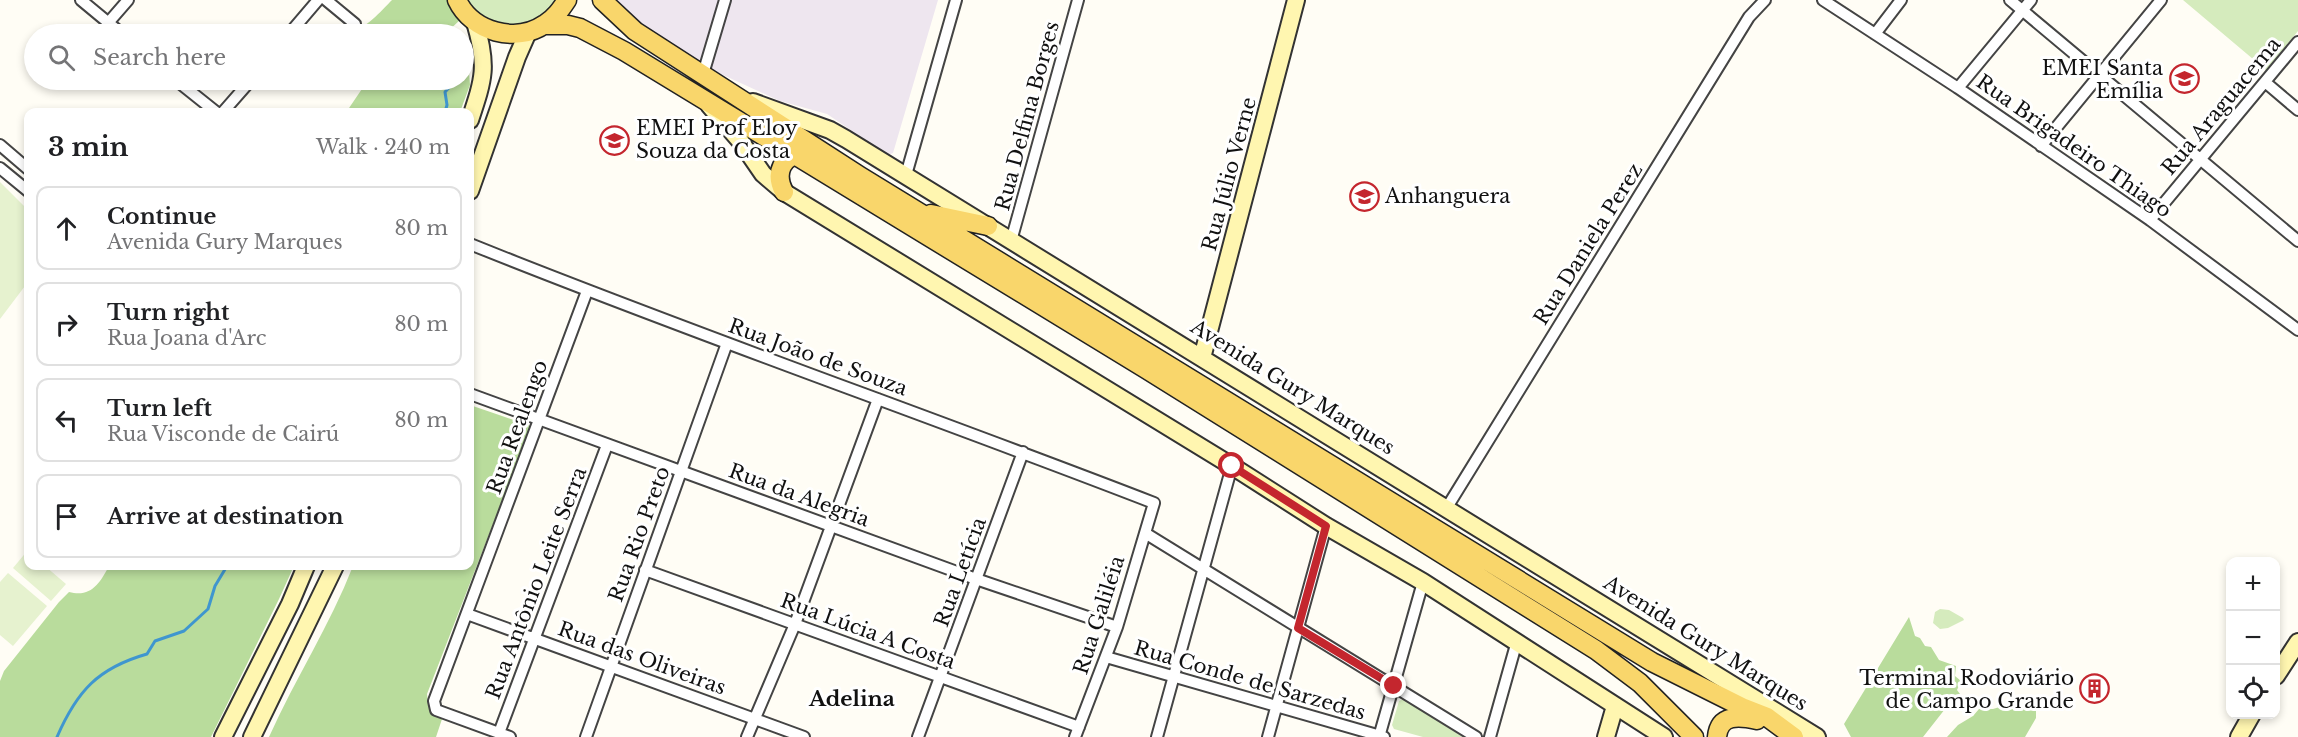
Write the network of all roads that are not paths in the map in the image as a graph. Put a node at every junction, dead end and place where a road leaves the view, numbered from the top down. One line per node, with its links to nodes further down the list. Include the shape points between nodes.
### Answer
1 (81, 0): 20 (street)
2 (128, 0): 20 (street)
3 (318, 0): 21 (street)
4 (326, 0): 22 (street)
5 (457, 0): 19 (main road)
6 (567, 0): 23 (main road, via 557,15)
7 (602, 0): 26 (main road, Avenida Gury Marques, via 626,24)
8 (724, 0): 26 (street)
9 (956, 0): 44 (street)
10 (1078, 0): 52 (street, Rua Delfina Borges)
11 (1296, 0): 58 (main road, Rua Júlio Verne)
12 (1765, 0): 67 (street, Rua Daniela Perez, via 1749,17)
13 (1823, 0): 24 (street, Rua Brigadeiro Thiago)
14 (1901, 0): 24 (street)
15 (2010, 0): 18 (street)
16 (2031, 0): 18 (street)
17 (2161, 0): 27 (street)
18 (2022, 10): 27 (street); 29 (street)
19 (475, 22): 23 (main road, via 500,33); 36 (main road, via 484,74)
20 (108, 23)
21 (298, 24)
22 (355, 24)
23 (536, 29): 33 (main road, via 567,24 580,28); 46 (main road, via 517,57)
24 (1875, 34): 29 (street, Rua Brigadeiro Thiago)
25 (2298, 42): 28 (street, Rua Araguacema)
26 (703, 74): 32 (main road, Avenida Gury Marques)
27 (2099, 75): 39 (street); 41 (street)
28 (2265, 82): 37 (street); 41 (street, Rua Araguacema)
29 (1958, 88): 39 (street, Rua Brigadeiro Thiago)
30 (188, 90): 34 (street)
31 (242, 90): 35 (street)
32 (736, 96): 44 (main road, Avenida Gury Marques, via 831,130); 45 (main road, Avenida Gury Marques)
33 (702, 98): 40 (main road); 48 (main road, via 763,174)
34 (211, 108)
35 (226, 108)
36 (474, 108)
37 (2298, 110)
38 (0, 145): 42 (street)
39 (2041, 147): 50 (street, Rua Brigadeiro Thiago)
40 (793, 154): 45 (main road, via 812,153); 48 (main road, via 779,173); 111 (main road, via 1596,650 1640,683)
41 (2200, 159): 50 (street, Rua Araguacema); 53 (street)
42 (24, 166)
43 (0, 168): 47 (street)
44 (906, 175): 51 (main road, Avenida Gury Marques)
45 (860, 176): 49 (main road, Avenida Gury Marques)
46 (474, 180)
47 (24, 188)
48 (784, 192): 64 (main road)
49 (919, 212): 51 (main road); 92 (main road, Avenida Gury Marques, via 1652,662 1744,708)
50 (2150, 220): 56 (street, Rua Brigadeiro Thiago)
51 (988, 226): 52 (main road, Avenida Gury Marques)
52 (1011, 241): 58 (main road, Avenida Gury Marques)
53 (2298, 241)
54 (474, 246): 55 (street, Rua João de Souza)
55 (587, 291): 57 (street, Rua João de Souza); 61 (street, Rua Realengo)
56 (2298, 330)
57 (727, 343): 60 (street, Rua João de Souza); 65 (street, Rua Rio Preto)
58 (1202, 358): 67 (main road, Avenida Gury Marques)
59 (474, 396): 61 (street, Rua da Alegria)
60 (878, 399): 63 (street, Rua João de Souza); 68 (street)
61 (539, 421): 62 (street, Rua da Alegria); 77 (street, Rua Realengo)
62 (607, 445): 65 (street, Rua da Alegria); 81 (street, Rua Antônio Leite Serra)
63 (1023, 452): 66 (street, Rua João de Souza); 75 (street, Rua Letícia)
64 (1232, 466): 69 (main road); 74 (street)
65 (681, 472): 68 (street, Rua da Alegria); 73 (street, Rua Rio Preto)
66 (1154, 503): 70 (street, Rua Galiléia)
67 (1446, 509): 92 (main road, Avenida Gury Marques)
68 (831, 526): 75 (street, Rua da Alegria); 78 (street)
69 (1326, 526): 76 (main road); 80 (street)
70 (1145, 533): 74 (street); 79 (street, Rua Galiléia)
71 (304, 570): 98 (main road)
72 (333, 570): 99 (main road)
73 (645, 570): 78 (street, Rua Lúcia A Costa); 85 (street, Rua Rio Preto)
74 (1203, 570): 80 (street); 88 (street)
75 (976, 579): 79 (street, Rua da Alegria); 87 (street, Rua Letícia)
76 (1422, 582): 82 (main road); 89 (street)
77 (467, 614): 81 (street, Rua das Oliveiras); 97 (street, Rua Realengo, via 434,701 436,710)
78 (795, 624): 87 (street, Rua Lúcia A Costa); 93 (street)
79 (1117, 627): 84 (street, Rua Galiléia)
80 (1298, 628): 89 (street); 90 (street)
81 (535, 638): 85 (street, Rua das Oliveiras); 97 (street, Rua Antônio Leite Serra)
82 (1517, 641): 91 (main road); 108 (street)
83 (2298, 642): 86 (main road)
84 (1106, 657): 88 (street, Rua Conde de Sarzedas); 95 (street, Rua Galiléia)
85 (611, 666): 93 (street, Rua das Oliveiras); 100 (street, Rua Rio Preto)
86 (2280, 670)
87 (940, 677): 95 (street, Rua Lúcia A Costa); 103 (street, Rua Letícia)
88 (1174, 677): 90 (street, Rua Conde de Sarzedas); 104 (street)
89 (1394, 686): 106 (street); 107 (street)
90 (1277, 706): 105 (street); 106 (street, Rua Conde de Sarzedas)
91 (1615, 706): 109 (main road); 110 (main road)
92 (1763, 709): 96 (main road, Avenida Gury Marques); 113 (main road, Avenida Gury Marques)
93 (754, 719): 101 (street); 102 (street, Rua das Oliveiras)
94 (2249, 719): 114 (main road)
95 (1077, 732)
96 (1788, 732): 112 (main road, via 1741,716 1722,722)
97 (504, 735)
98 (222, 737)
99 (252, 737)
100 (586, 737)
101 (747, 737)
102 (804, 737)
103 (918, 737)
104 (1157, 737)
105 (1268, 737)
106 (1381, 737)
107 (1476, 737)
108 (1490, 737)
109 (1606, 737)
110 (1664, 737)
111 (1695, 737)
112 (1716, 737)
113 (1816, 737)
114 (2239, 737)

